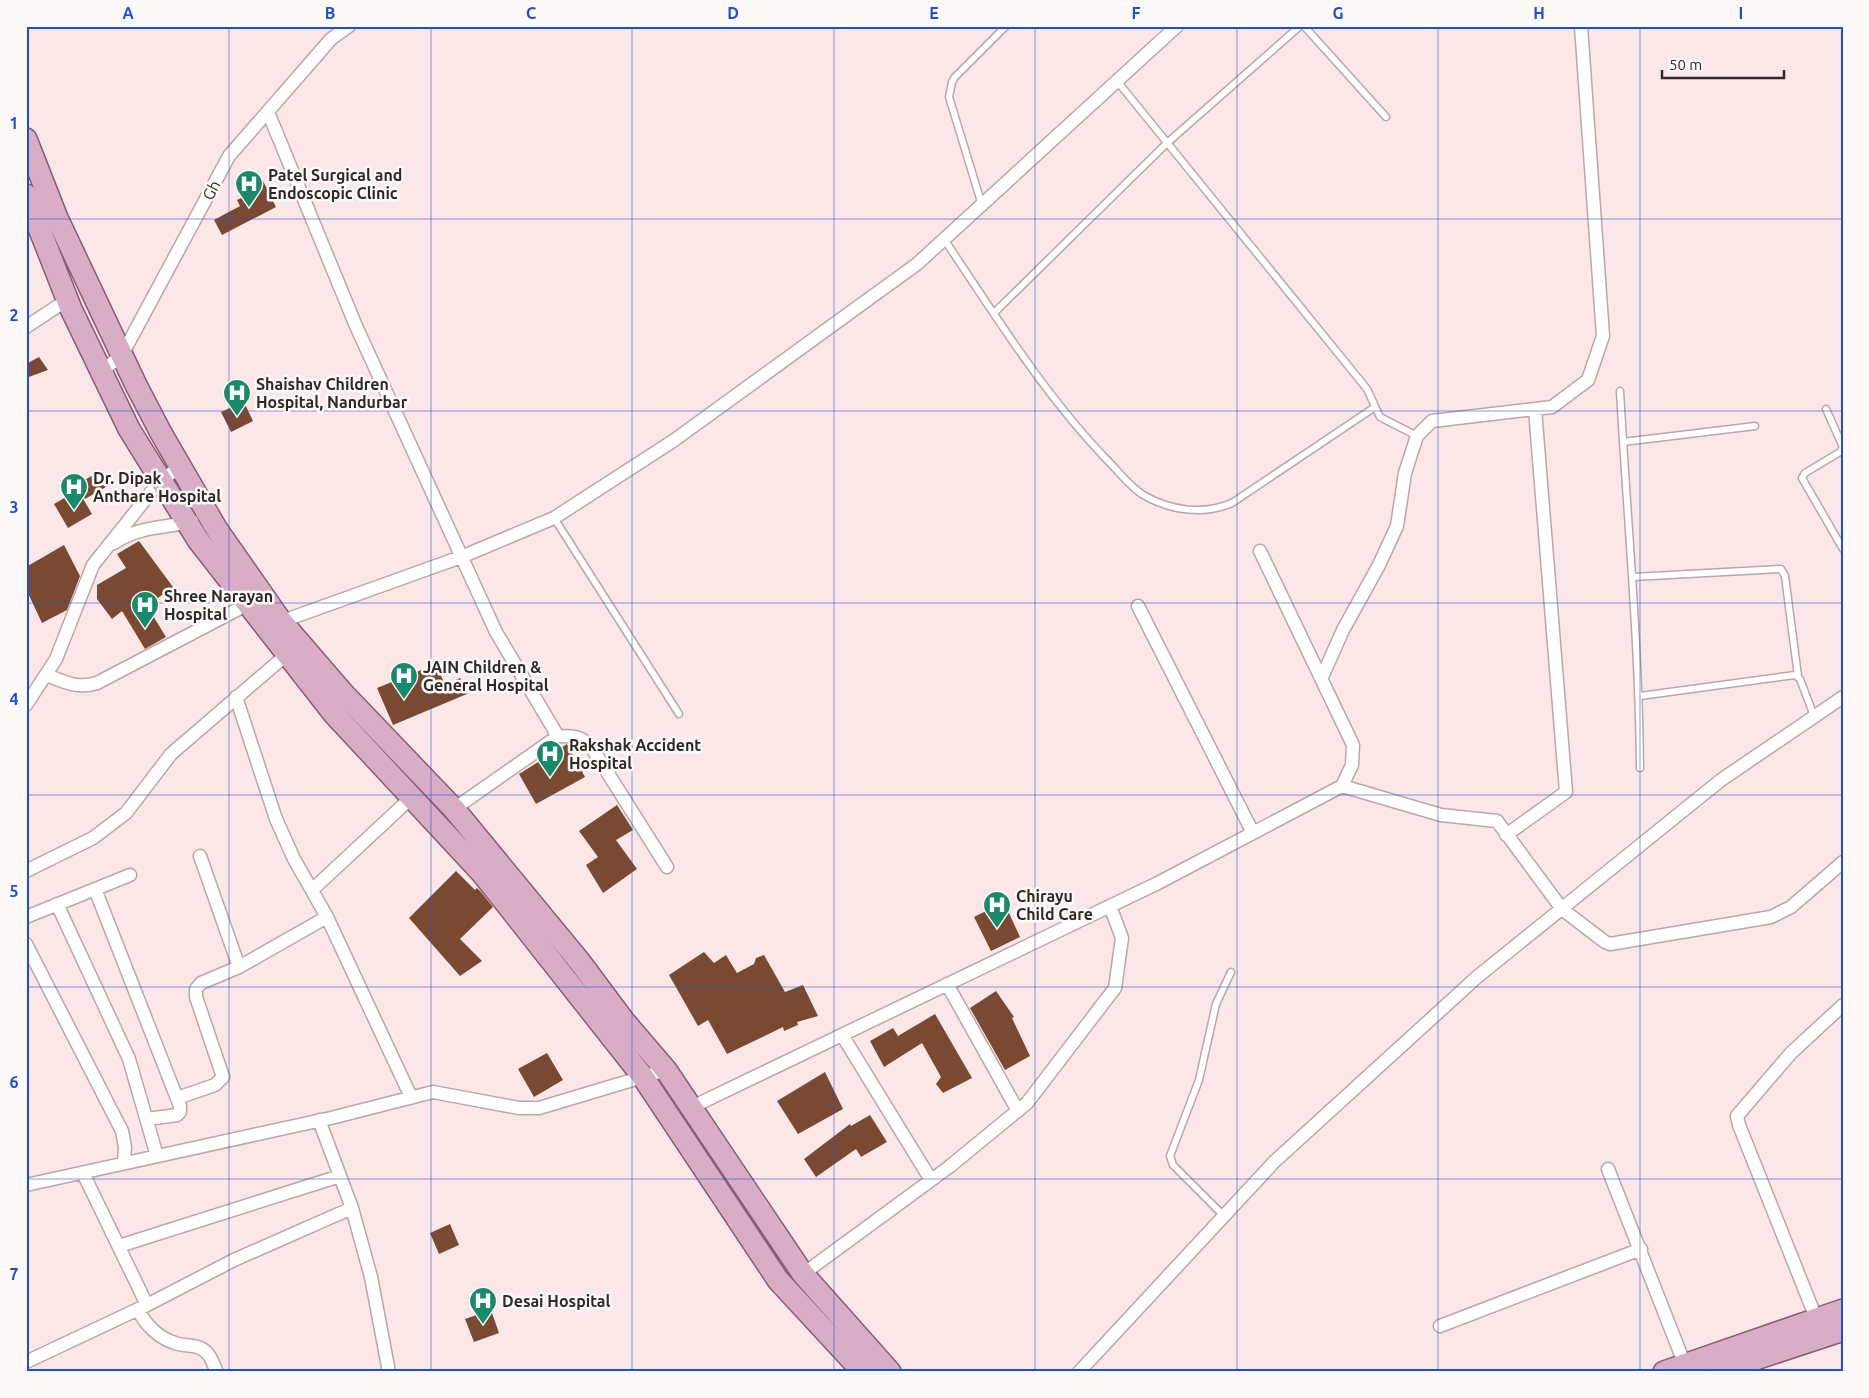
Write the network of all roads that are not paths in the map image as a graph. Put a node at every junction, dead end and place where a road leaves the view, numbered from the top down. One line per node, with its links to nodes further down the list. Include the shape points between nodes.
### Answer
1 (348, 26): 8 (street, Gh, via 331,39)
2 (1006, 26): 13 (lane, via 955,77 950,89 949,97)
3 (1177, 26): 7 (street)
4 (1300, 26): 11 (lane)
5 (1304, 26): 9 (lane)
6 (1581, 26): 23 (street, via 1603,336 1588,380 1552,407)
7 (1117, 81): 11 (lane); 13 (street)
8 (268, 112): 19 (street, Gh, via 229,156); 37 (street, via 356,326)
9 (1386, 117)
10 (26, 139): 19 (main road, via 57,218)
11 (1167, 143): 17 (lane); 22 (lane, via 1367,389)
12 (26, 195): 14 (main road)
13 (982, 205): 15 (street)
14 (33, 233): 16 (main road)
15 (944, 239): 17 (lane); 32 (street, via 917,264 673,441)
16 (67, 300): 18 (street); 20 (main road)
17 (994, 313): 22 (lane, via 1091,443 1135,489 1156,502 1172,507 1209,510 1232,503)
18 (26, 327)
19 (122, 355): 20 (street, Gh); 29 (main road)
20 (100, 372): 30 (main road, via 129,430)
21 (1620, 392): 27 (lane)
22 (1375, 407): 26 (lane, via 1384,420)
23 (1535, 409): 26 (street, via 1432,421); 58 (street, via 1566,792)
24 (1826, 409): 28 (lane)
25 (1755, 426): 27 (lane)
26 (1417, 436): 45 (street, via 1405,473 1397,526)
27 (1623, 442): 38 (lane)
28 (1843, 447): 35 (lane, via 1802,478)
29 (180, 467): 30 (street); 31 (main road)
30 (160, 481): 33 (main road); 34 (street)
31 (209, 516): 33 (street); 41 (main road)
32 (554, 518): 37 (street); 50 (lane)
33 (188, 522): 34 (street, via 135,532); 39 (main road, via 198,540)
34 (107, 547): 43 (street, via 94,565)
35 (1843, 549)
36 (1260, 551): 45 (street)
37 (461, 557): 41 (street); 52 (street, via 496,632)
38 (1633, 578): 44 (lane, via 1781,569 1785,576); 46 (lane)
39 (248, 604): 41 (main road); 43 (street, via 86,687 71,685)
40 (1138, 606): 57 (street)
41 (274, 625): 42 (main road)
42 (294, 649): 47 (street); 55 (main road, via 334,714); 56 (main road, via 343,694)
43 (47, 674): 49 (street)
44 (1798, 676): 46 (lane); 51 (lane)
45 (1322, 677): 54 (street, via 1353,745 1352,765)
46 (1640, 696): 53 (lane)
47 (236, 697): 62 (street, via 171,754 126,813 93,838); 65 (street, via 276,819)
48 (1843, 697): 51 (street)
49 (26, 705)
50 (679, 714)
51 (1814, 716): 68 (street, via 1721,780)
52 (556, 736): 56 (street); 61 (street, via 584,738)
53 (1640, 768)
54 (1342, 786): 57 (street); 58 (street, via 1441,815 1497,821)
55 (412, 797): 65 (street); 78 (main road, via 482,872)
56 (454, 809): 77 (main road)
57 (1253, 833): 67 (street)
58 (1506, 835): 68 (street)
59 (200, 856): 72 (street)
60 (1843, 862): 68 (street, via 1791,907 1771,917 1616,945 1605,942)
61 (667, 867)
62 (26, 871)
63 (130, 875): 64 (street)
64 (95, 889): 66 (street); 80 (street)
65 (312, 890): 70 (street)
66 (57, 904): 69 (street); 83 (street, via 122,1040)
67 (1110, 906): 74 (street); 82 (street, via 1122,938 1115,988)
68 (1562, 909): 93 (street, via 1477,977 1274,1162)
69 (26, 916)
70 (327, 917): 72 (street); 79 (street)
71 (26, 944): 86 (street, via 122,1131)
72 (239, 966): 80 (street, via 201,983 196,989 223,1077 215,1084)
73 (1231, 972): 93 (lane, via 1216,1004 1199,1080 1170,1156 1173,1165)
74 (947, 984): 76 (street); 82 (street)
75 (1843, 1005): 99 (street, via 1791,1053 1737,1116)
76 (842, 1035): 81 (street); 90 (street)
77 (666, 1070): 78 (street); 81 (main road)
78 (643, 1077): 79 (street, via 539,1108 519,1108 433,1092); 106 (main road, via 778,1280)
79 (411, 1097): 84 (street)
80 (177, 1098): 83 (street, via 180,1112 177,1115)
81 (692, 1107): 96 (main road)
82 (1018, 1111): 90 (street)
83 (148, 1119): 85 (street)
84 (318, 1120): 85 (street); 89 (street)
85 (158, 1156): 86 (street)
86 (124, 1164): 88 (street)
87 (1608, 1169): 95 (street)
88 (83, 1173): 91 (street); 94 (street)
89 (340, 1176): 92 (street); 94 (street)
90 (931, 1180): 96 (street)
91 (26, 1185)
92 (352, 1208): 97 (street, via 234,1260); 105 (street, via 371,1277)
93 (1224, 1216): 108 (street)
94 (119, 1246): 97 (street)
95 (1641, 1249): 100 (street); 103 (street)
96 (803, 1274): 107 (main road)
97 (143, 1307): 102 (street); 104 (street, via 141,1316 158,1335 176,1344 198,1347 208,1354)
98 (1843, 1310): 99 (main road)
99 (1816, 1318): 103 (main road)
100 (1440, 1326)
101 (1843, 1330): 110 (main road)
102 (26, 1362)
103 (1685, 1365): 109 (main road)
104 (217, 1372)
105 (389, 1372)
106 (863, 1372)
107 (890, 1372)
108 (1078, 1372)
109 (1664, 1372)
110 (1716, 1372)

